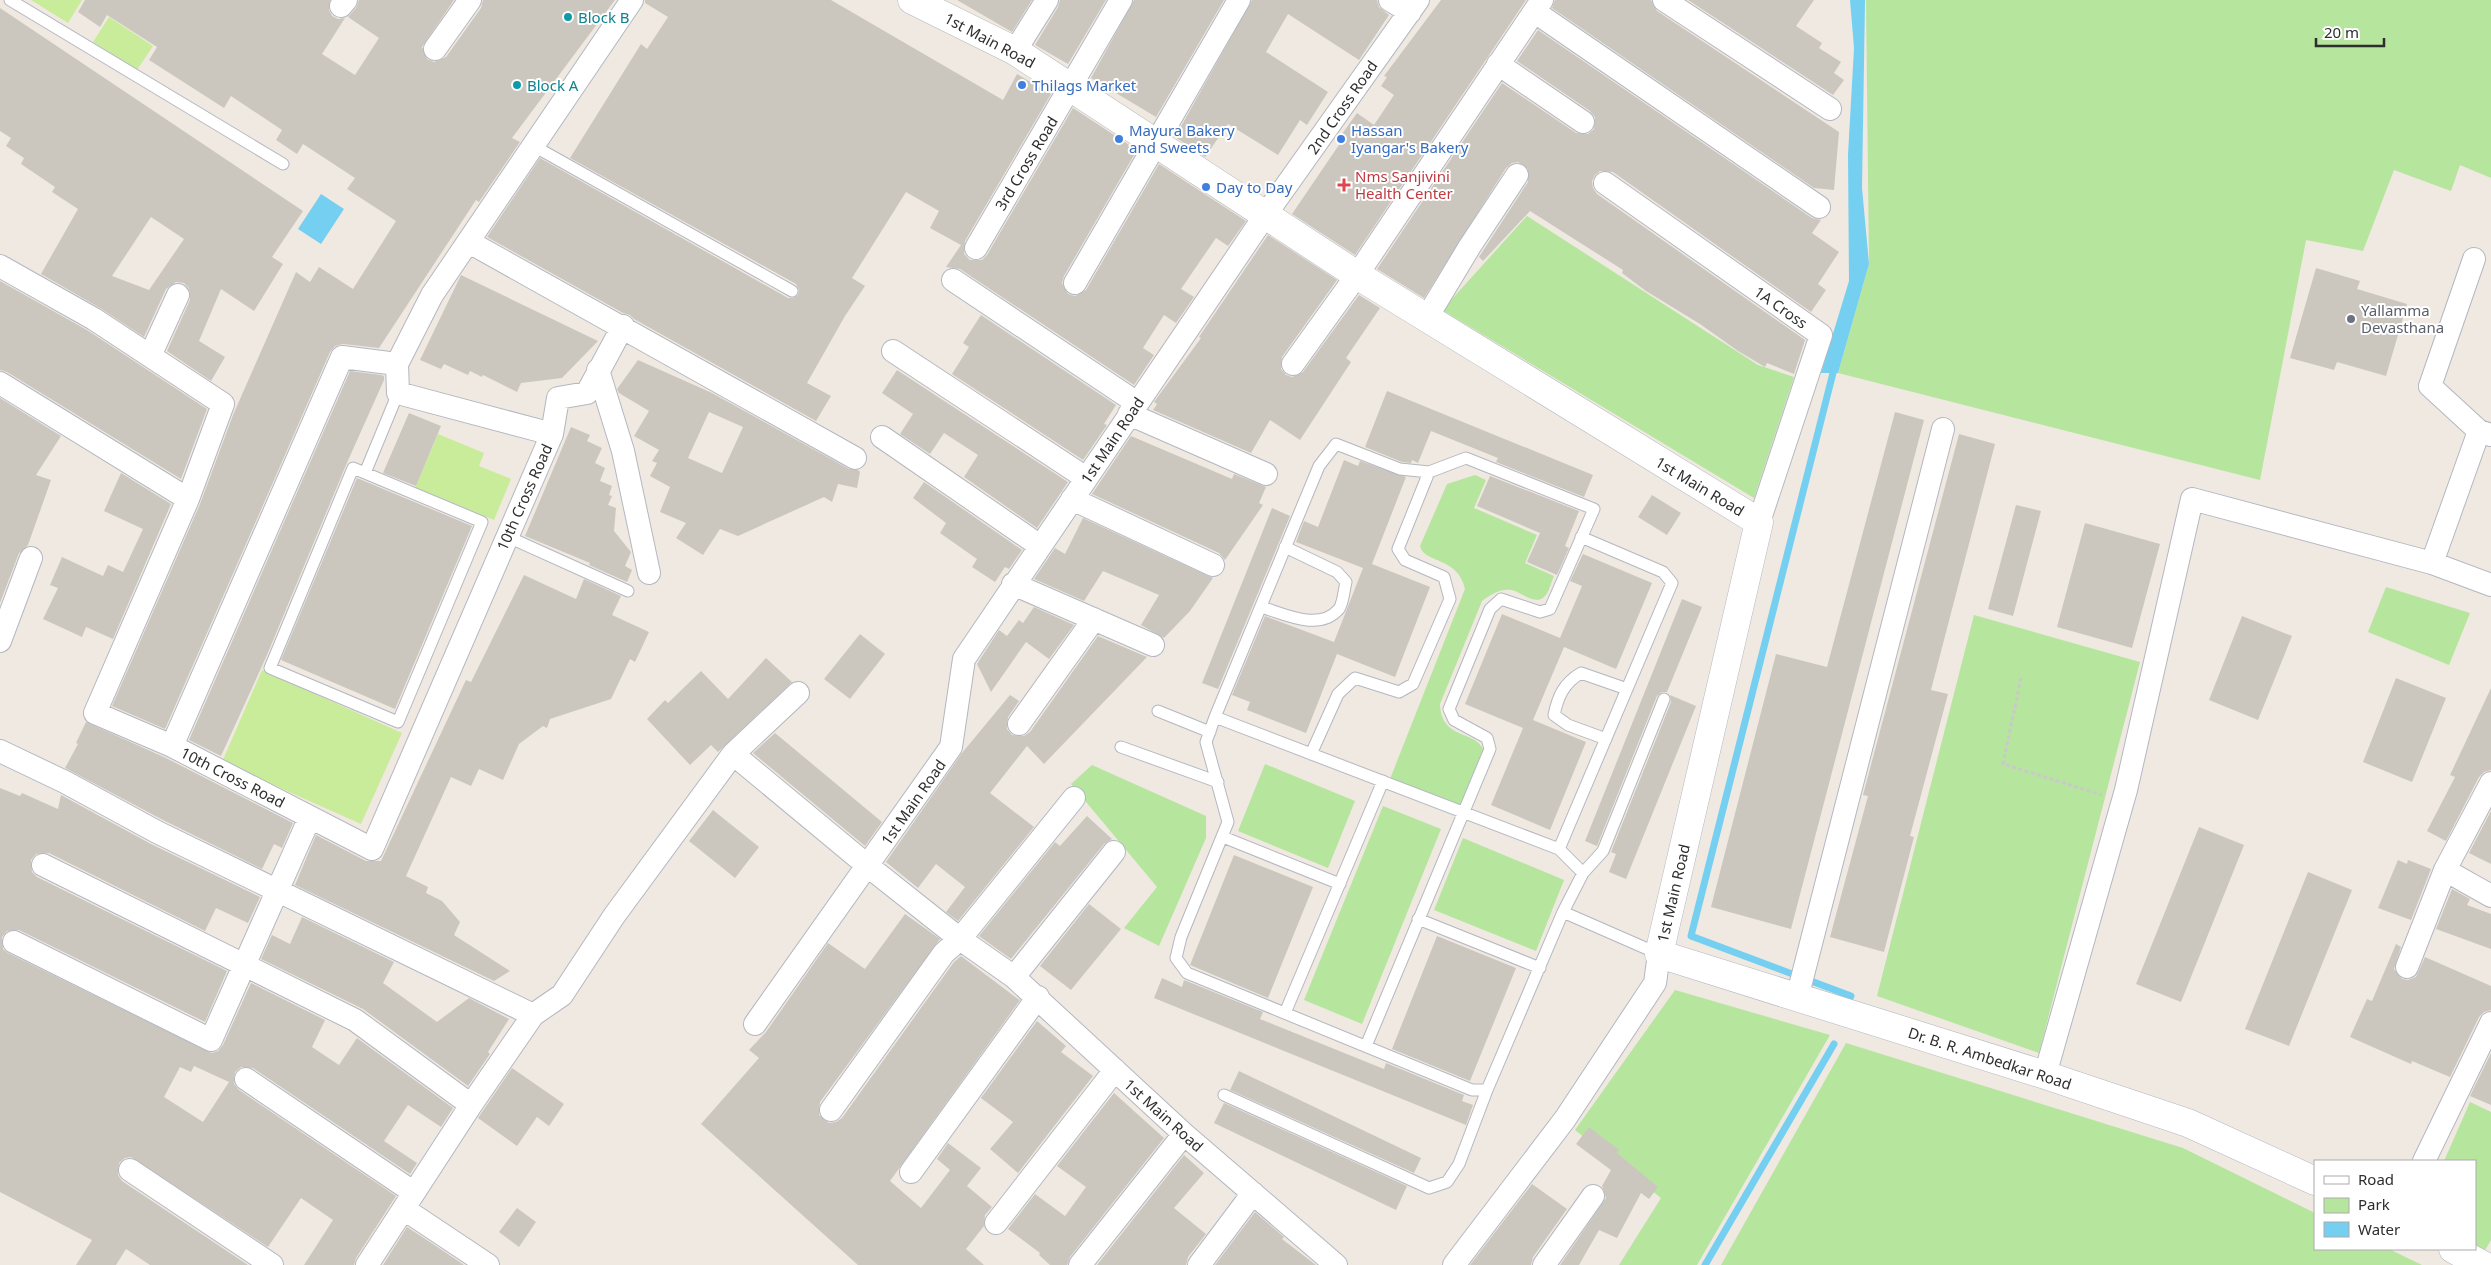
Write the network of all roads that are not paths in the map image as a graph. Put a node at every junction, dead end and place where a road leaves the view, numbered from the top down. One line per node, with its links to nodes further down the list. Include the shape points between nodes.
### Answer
1 (10, 0): 20 (lane)
2 (470, 0): 12 (street)
3 (632, 0): 19 (street)
4 (1047, 0): 13 (street)
5 (1121, 0): 15 (street, 3rd Cross Road)
6 (1240, 0): 18 (street)
7 (1390, 0): 10 (street)
8 (1664, 0): 16 (street)
9 (925, 3): 13 (street, 1st Main Road)
10 (1414, 6): 24 (street, 2nd Cross Road)
11 (1538, 6): 14 (street); 23 (street)
12 (435, 49)
13 (1016, 51): 15 (street, 1st Main Road)
14 (1498, 64): 17 (street); 29 (street)
15 (1072, 87): 18 (street, 1st Main Road); 26 (street, 3rd Cross Road)
16 (1830, 109)
17 (1583, 122)
18 (1158, 143): 24 (street, 1st Main Road); 31 (street)
19 (532, 145): 25 (street); 32 (lane)
20 (283, 164)
21 (1516, 175): 34 (street)
22 (1605, 183): 55 (street, 1A Cross, via 1821,335)
23 (1819, 207)
24 (1266, 214): 29 (street, 1st Main Road); 43 (street, 1st Main Road)
25 (469, 242): 35 (street); 38 (street, via 432,295)
26 (976, 248)
27 (2474, 259): 45 (street, via 2430,386)
28 (0, 266): 37 (street, via 94,319)
29 (1356, 275): 34 (street, 1st Main Road); 39 (street)
30 (952, 280): 43 (street)
31 (1075, 283)
32 (792, 291)
33 (178, 295): 37 (street)
34 (1426, 319): 55 (street, 1st Main Road)
35 (623, 326): 40 (street); 48 (street)
36 (893, 351): 52 (street)
37 (150, 356): 53 (street, via 224,404)
38 (397, 364): 42 (street); 79 (street, via 342,357)
39 (1293, 364)
40 (598, 370): 46 (street, via 587,393 558,398); 63 (street, via 623,451)
41 (0, 384): 53 (street)
42 (398, 393): 46 (street, 10th Cross Road); 50 (lane)
43 (1133, 409): 51 (street); 52 (street, 1st Main Road)
44 (1943, 429): 110 (street)
45 (2485, 433): 61 (street)
46 (552, 434): 56 (street, 10th Cross Road)
47 (882, 437): 58 (street)
48 (855, 458)
49 (1429, 472): 57 (lane, via 1466,458 1594,509); 59 (lane, via 1400,469 1336,444 1319,466); 83 (lane, via 1398,549 1405,560 1444,577 1450,599 1413,684 1399,692 1355,678 1338,694)
50 (365, 473): 50 (lane, via 354,468 270,668 398,722 482,522)
51 (1266, 474)
52 (1086, 478): 54 (street, 1st Main Road)
53 (188, 499): 79 (street, 10th Cross Road, via 95,713)
54 (1072, 499): 58 (street, 1st Main Road); 62 (street)
55 (1759, 522): 104 (street, 1st Main Road)
56 (506, 536): 66 (lane); 89 (street, 10th Cross Road, via 372,849)
57 (1581, 537): 71 (lane, via 1663,572 1672,583); 88 (lane, via 1550,609 1540,612 1501,599 1490,609 1448,709 1454,720 1487,738 1490,749)
58 (1040, 546): 64 (street, 1st Main Road)
59 (1285, 546): 67 (lane); 67 (lane, via 1337,572 1346,582 1340,608 1324,621 1307,620)
60 (30, 558): 69 (street)
61 (2432, 563): 65 (street); 117 (street, via 2192,499 2126,790)
62 (1213, 565)
63 (649, 573)
64 (1013, 584): 68 (street); 94 (street, 1st Main Road, via 964,659 951,747)
65 (2491, 585)
66 (628, 591)
67 (1261, 607): 75 (lane)
68 (1094, 620): 70 (street); 76 (street)
69 (0, 641)
70 (1153, 645)
71 (1627, 689): 78 (lane); 78 (lane, via 1581,674 1568,680 1558,698 1554,715 1568,725)
72 (798, 693): 82 (street)
73 (1664, 699): 96 (lane, via 1603,850)
74 (1158, 711): 77 (lane)
75 (1215, 717): 77 (lane); 83 (lane)
76 (1019, 724)
77 (1210, 732): 85 (lane, via 1206,742)
78 (1606, 739): 91 (lane)
79 (172, 746): 89 (street, 10th Cross Road)
80 (1121, 747): 85 (lane)
81 (0, 751): 98 (street)
82 (734, 754): 94 (street); 112 (street, via 614,916 562,995)
83 (1311, 754): 84 (lane)
84 (1383, 781): 88 (lane); 97 (lane)
85 (1218, 782): 90 (lane, via 1228,822)
86 (2491, 783): 95 (street)
87 (1074, 798): 102 (street)
88 (1462, 812): 91 (lane); 101 (lane)
89 (310, 817): 98 (street)
90 (1222, 837): 97 (lane); 111 (lane, via 1180,937 1176,958 1186,973)
91 (1559, 849): 96 (lane)
92 (1114, 852): 108 (street)
93 (43, 865): 105 (street)
94 (868, 866): 102 (street, 1st Main Road); 114 (street)
95 (2445, 870): 99 (street); 106 (street)
96 (1583, 873): 100 (lane)
97 (1340, 884): 111 (lane)
98 (278, 891): 105 (street); 112 (street)
99 (2491, 896)
100 (1564, 912): 104 (lane); 107 (lane)
101 (1418, 919): 107 (lane); 115 (lane)
102 (960, 938): 108 (street, 1st Main Road); 122 (street, via 944,953)
103 (14, 942): 105 (street, via 211,1040)
104 (1658, 954): 110 (street, Dr. B. R. Ambedkar Road); 139 (street, via 1655,983 1565,1118)
105 (246, 965): 121 (street, via 355,1020)
106 (2407, 967)
107 (1540, 968): 119 (lane)
108 (1014, 977): 109 (street, 1st Main Road)
109 (1038, 997): 116 (street, 1st Main Road); 126 (street)
110 (1797, 998): 117 (street, Dr. B. R. Ambedkar Road)
111 (1285, 1013): 115 (lane)
112 (533, 1015): 121 (street)
113 (2491, 1023): 124 (street)
114 (755, 1024)
115 (1366, 1046): 119 (lane, via 1472,1090)
116 (1115, 1070): 123 (street, 1st Main Road); 131 (street)
117 (2045, 1075): 127 (street, Dr. B. R. Ambedkar Road, via 2188,1123)
118 (246, 1079): 130 (street)
119 (1487, 1090): 120 (lane, via 1459,1164 1447,1182 1429,1188)
120 (1224, 1095)
121 (471, 1105): 130 (street)
122 (832, 1110)
123 (1184, 1134): 128 (street, 1st Main Road); 137 (street)
124 (2424, 1160)
125 (130, 1170): 134 (street)
126 (911, 1172)
127 (2314, 1181)
128 (1253, 1193): 133 (street, 1st Main Road); 138 (street)
129 (1592, 1196): 140 (street)
130 (409, 1200): 135 (street); 136 (street)
131 (996, 1223)
132 (2455, 1250): 141 (street)
133 (1332, 1263)
134 (272, 1265)
135 (367, 1265)
136 (488, 1265)
137 (1080, 1265)
138 (1199, 1265)
139 (1454, 1265)
140 (1544, 1265)
141 (2483, 1265)

